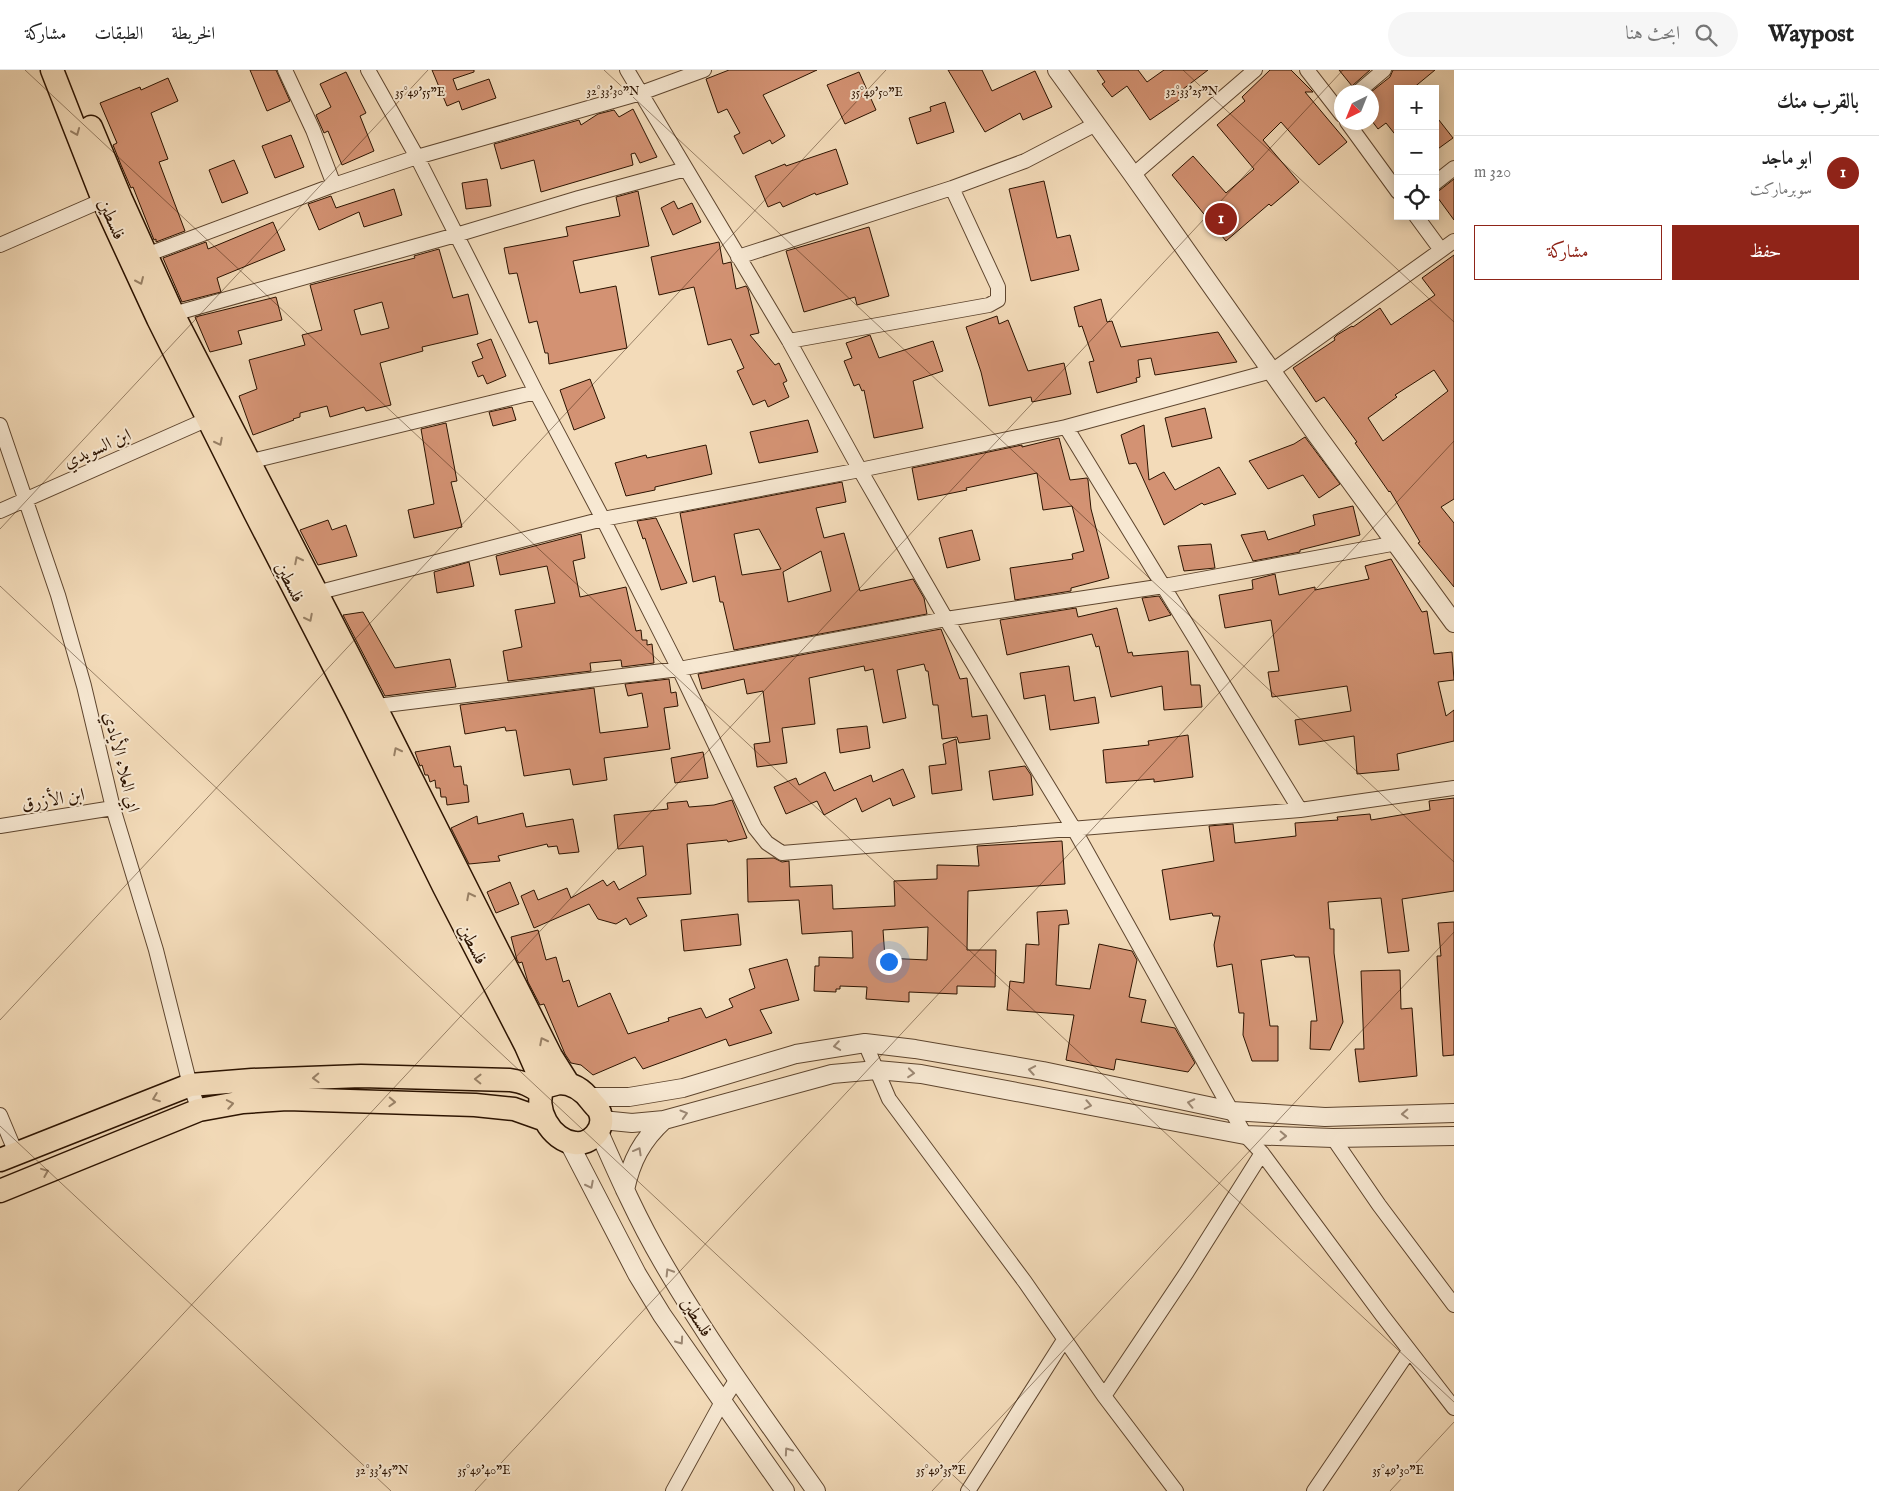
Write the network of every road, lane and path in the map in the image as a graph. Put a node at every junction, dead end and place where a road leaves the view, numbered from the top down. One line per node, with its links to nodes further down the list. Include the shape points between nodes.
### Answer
1 (52, 70): 24 (main road, فلسطين, one-way to 24)
2 (68, 70): 30 (main road, فلسطين)
3 (285, 70): 21 (street)
4 (368, 70): 16 (street)
5 (627, 70): 12 (street)
6 (704, 70): 12 (street)
7 (1057, 70): 14 (street)
8 (1255, 70): 19 (street)
9 (1307, 70): 13 (street)
10 (1384, 70): 11 (street)
11 (1366, 85)
12 (641, 93): 16 (street); 18 (street)
13 (1334, 104)
14 (1096, 124): 19 (street); 23 (street, via 1025,161)
15 (1353, 130): 22 (street)
16 (416, 157): 21 (street); 26 (street)
17 (1454, 168): 20 (street)
18 (686, 169): 26 (street); 31 (street)
19 (1133, 175): 34 (street)
20 (1439, 180)
21 (334, 185): 30 (street)
22 (1394, 187)
23 (952, 188): 31 (street); 33 (street, via 998,287 998,300 989,305)
24 (103, 200): 28 (street); 36 (main road, فلسطين, one-way to 36)
25 (1419, 220): 29 (street)
26 (456, 236): 32 (street); 35 (street)
27 (1454, 241): 29 (street)
28 (0, 245)
29 (1441, 250): 34 (street)
30 (146, 256): 32 (main road, فلسطين)
31 (738, 257): 33 (street)
32 (173, 314): 39 (main road, فلسطين)
33 (789, 341): 40 (street)
34 (1272, 371): 38 (street); 45 (street)
35 (536, 392): 39 (street); 44 (street)
36 (208, 420): 41 (street, ابن السويدي); 43 (main road, فلسطين, one-way to 43)
37 (0, 424): 41 (street, ابي العلاء الأيادي)
38 (1066, 427): 40 (street); 46 (street)
39 (248, 462): 43 (main road, فلسطين)
40 (860, 470): 44 (street); 49 (street)
41 (25, 500): 42 (street, ابن السويدي); 53 (street, ابي العلاء الأيادي, via 58,595)
42 (0, 511)
43 (263, 511): 47 (main road, فلسطين, one-way to 43); 51 (main road, فلسطين, one-way to 51)
44 (603, 519): 47 (street); 50 (street)
45 (1397, 543): 46 (street); 48 (street)
46 (1164, 586): 49 (street); 54 (street)
47 (316, 593): 51 (main road, فلسطين)
48 (1451, 613)
49 (946, 619): 50 (street); 56 (street)
50 (679, 669): 51 (street); 56 (street, via 755,828 767,843 782,853)
51 (365, 707): 58 (main road, فلسطين, via 444,887); 61 (main road, فلسطين, one-way to 51)
52 (1454, 788): 54 (street)
53 (113, 808): 55 (street, ابن الأزرق); 62 (street, ابي العلاء الأيادي, via 156,950)
54 (1300, 810): 56 (street)
55 (0, 826)
56 (1074, 829): 66 (street)
57 (865, 1043): 59 (street); 64 (street, one-way to 64, via 796,1054 682,1088 629,1097); 66 (street, one-way to 57, via 1043,1072)
58 (526, 1046): 60 (main road, via 522,1065); 63 (main road, فلسطين)
59 (877, 1070): 70 (street, one-way to 59, via 832,1074); 72 (street, one-way to 72, via 921,1074); 81 (street, via 889,1099 1025,1282)
60 (510, 1080): 62 (main road, one-way to 62, via 361,1076); 63 (main road)
61 (568, 1083): 63 (main road); 64 (main road)
62 (190, 1084): 65 (street, ابي العلاء الأيادي); 77 (main road, one-way to 77)
63 (542, 1090): 69 (main road, via 540,1104)
64 (588, 1097): 71 (main road, via 600,1113)
65 (199, 1110): 69 (main road, one-way to 69, via 287,1099 475,1104 514,1109); 79 (main road, one-way to 65)
66 (1232, 1111): 67 (street, one-way to 66, via 1325,1116); 72 (street)
67 (1454, 1113)
68 (0, 1115): 77 (street)
69 (545, 1120): 75 (main road, via 552,1130)
70 (664, 1120): 71 (street); 78 (street, one-way to 70, via 637,1151)
71 (600, 1126): 75 (main road, via 590,1140 575,1144); 78 (street, فلسطين)
72 (1245, 1135): 73 (street, one-way to 73); 76 (street)
73 (1333, 1138): 74 (street); 80 (street)
74 (1453, 1138)
75 (568, 1141): 85 (street, فلسطين, one-way to 85, via 637,1274)
76 (1262, 1153): 82 (street); 84 (street)
77 (8, 1157)
78 (625, 1190): 83 (street, فلسطين, one-way to 78, via 661,1260)
79 (0, 1191)
80 (1454, 1305)
81 (1064, 1340): 84 (street); 87 (street)
82 (1409, 1351): 86 (street); 92 (street)
83 (737, 1379): 85 (street); 90 (street, فلسطين, one-way to 83)
84 (1104, 1396): 91 (street)
85 (722, 1402): 88 (street); 89 (street, فلسطين)
86 (1454, 1408)
87 (970, 1490)
88 (673, 1491)
89 (786, 1491)
90 (816, 1491)
91 (1176, 1491)
92 (1314, 1491)

